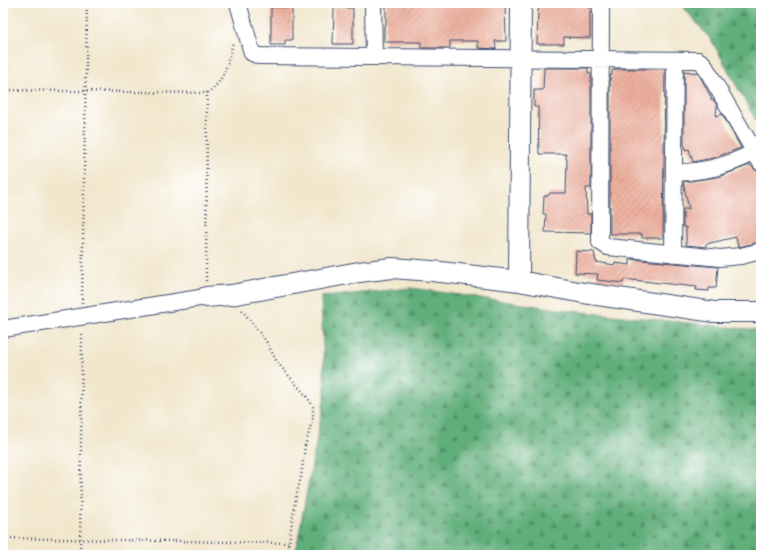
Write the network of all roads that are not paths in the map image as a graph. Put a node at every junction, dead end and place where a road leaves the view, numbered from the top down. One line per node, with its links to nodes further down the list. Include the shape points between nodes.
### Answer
1 (238, 3): 5 (street, via 252,53 259,56)
2 (373, 3): 5 (street)
3 (520, 3): 6 (street)
4 (601, 3): 7 (street)
5 (374, 57): 6 (street)
6 (520, 58): 7 (street); 13 (street)
7 (600, 60): 8 (street); 12 (street, via 600,242 608,247)
8 (675, 61): 9 (street, via 698,60 703,63); 10 (street)
9 (758, 157): 10 (street, via 696,172)
10 (674, 173): 12 (street)
11 (761, 251): 12 (street, via 720,258)
12 (673, 254)
13 (518, 282): 14 (street, via 392,268); 15 (street, via 714,312)
14 (206, 297): 16 (street)
15 (761, 312)
16 (3, 329)

